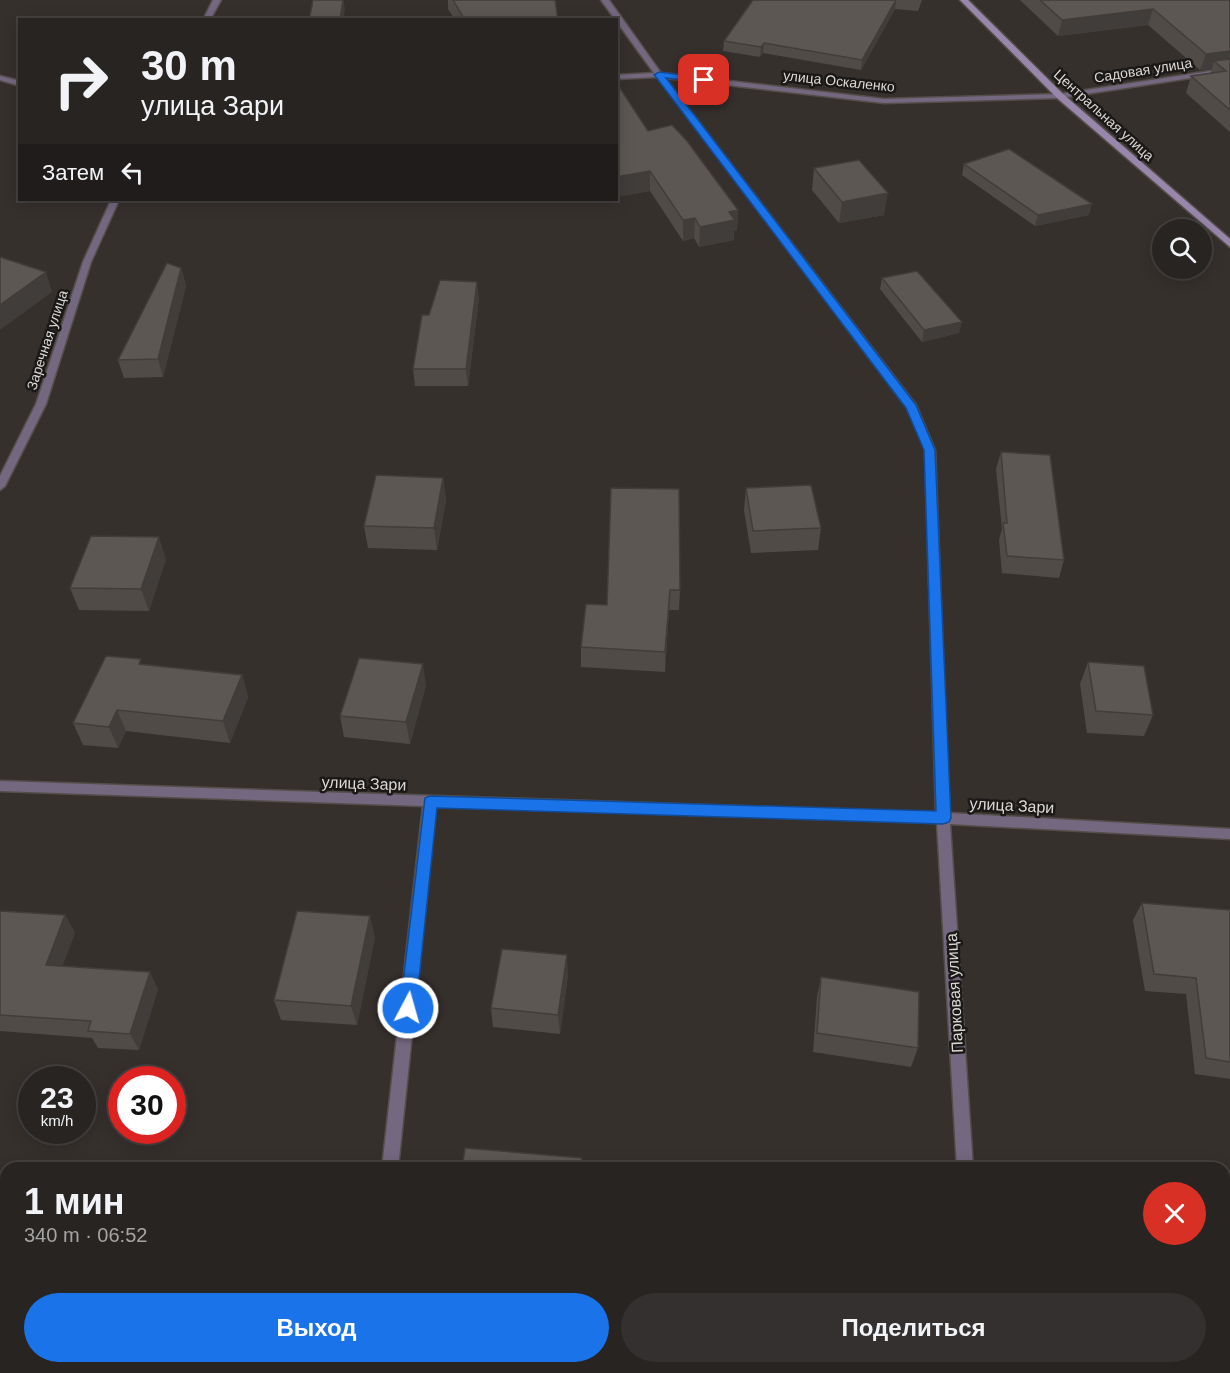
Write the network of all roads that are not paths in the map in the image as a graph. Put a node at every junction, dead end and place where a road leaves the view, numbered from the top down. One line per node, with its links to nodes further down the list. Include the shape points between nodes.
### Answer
1 (217, 0): 4 (street)
2 (604, 0): 5 (street, Парковая улица)
3 (964, 0): 12 (street, Центральная улица)
4 (207, 18)
5 (617, 18)
6 (618, 19): 8 (street, Парковая улица)
7 (1230, 70): 12 (street, Садовая улица)
8 (659, 75): 9 (street, улица Оскаленко); 12 (street, улица Оскаленко, via 884,101); 18 (street, Парковая улица, via 912,407 930,450)
9 (618, 77)
10 (0, 78): 11 (street)
11 (18, 83)
12 (1060, 96): 14 (street, Центральная улица)
13 (115, 201): 15 (street, Заречная улица, via 87,262 41,404)
14 (1230, 244)
15 (0, 486)
16 (0, 786): 17 (street, улица Зари)
17 (430, 802): 18 (street, улица Зари); 20 (street)
18 (943, 818): 19 (street, улица Зари); 21 (street, Парковая улица)
19 (1230, 834)
20 (391, 1162)
21 (965, 1162)

